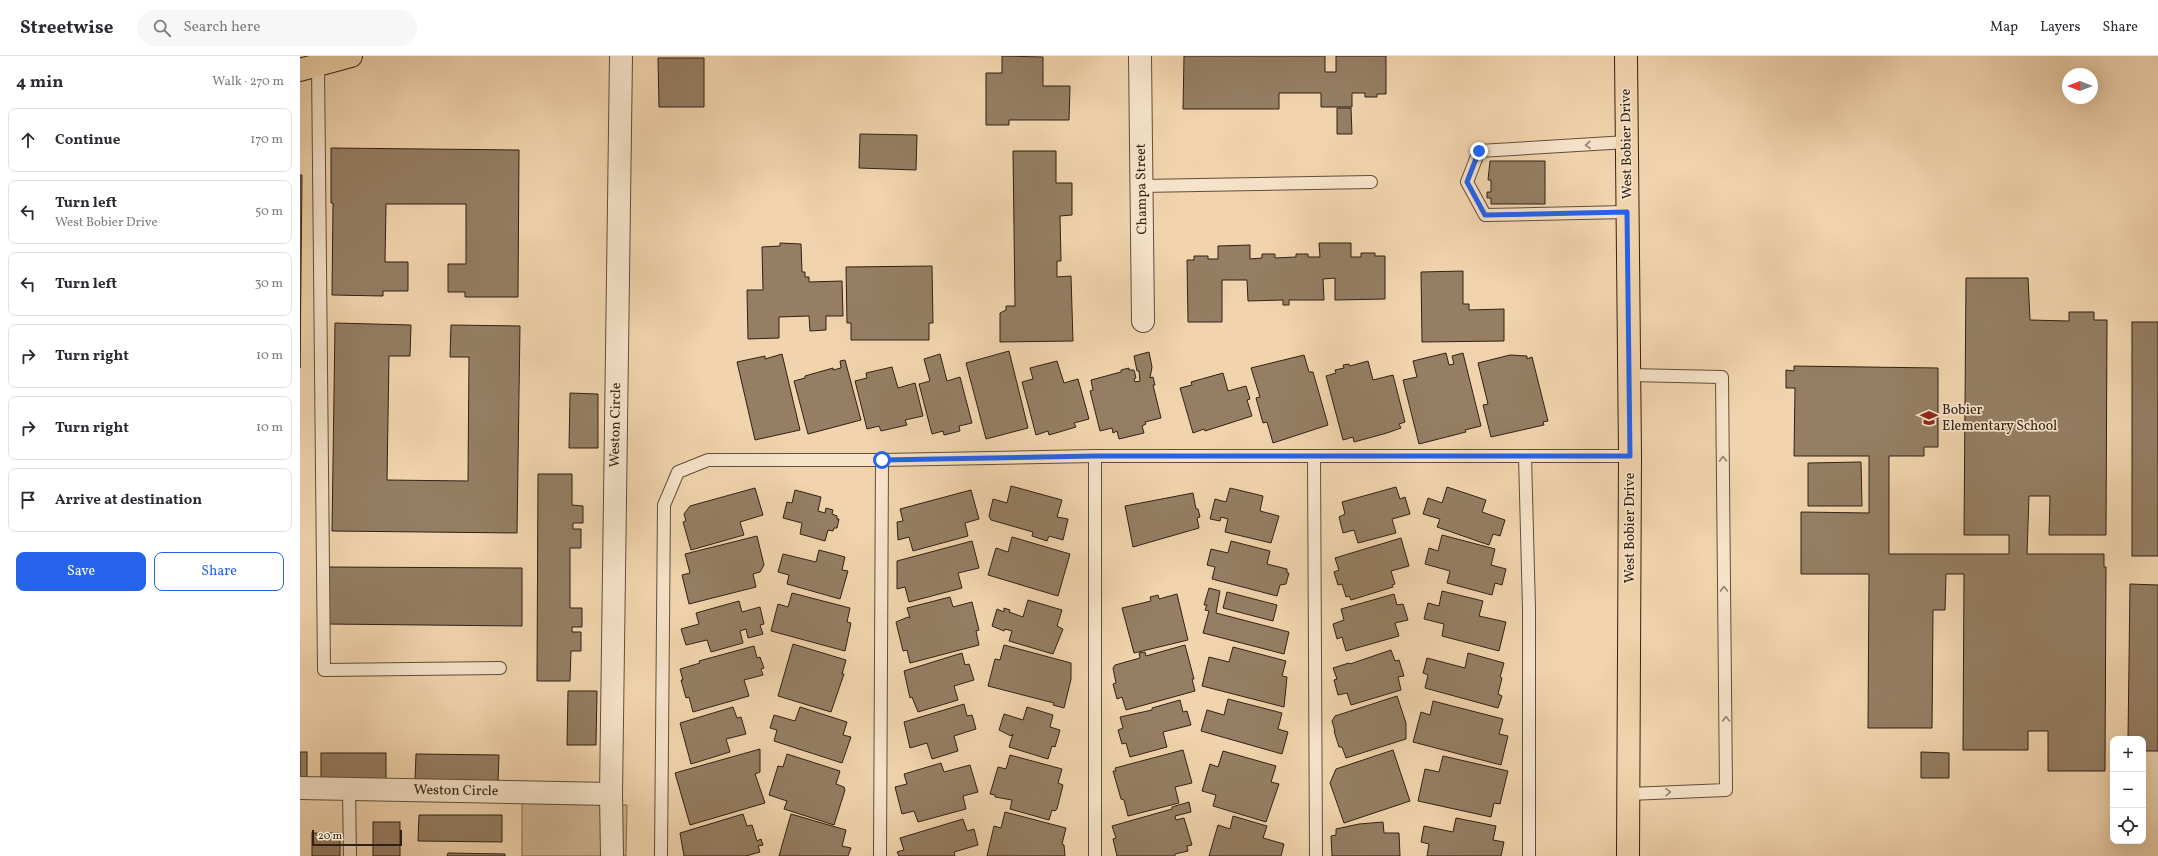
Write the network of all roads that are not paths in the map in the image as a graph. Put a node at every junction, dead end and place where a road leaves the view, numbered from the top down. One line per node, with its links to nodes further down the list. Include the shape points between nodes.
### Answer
1 (351, 56): 5 (main road)
2 (621, 56): 20 (street, Weston Circle)
3 (1140, 56): 8 (street, Champa Street)
4 (1626, 56): 6 (main road, West Bobier Drive)
5 (309, 68): 17 (lane, via 324,670)
6 (1627, 142): 9 (main road, West Bobier Drive); 9 (lane, one-way to 9, via 1479,151 1467,182 1485,215)
7 (1370, 182): 8 (lane)
8 (1141, 186): 10 (street, Champa Street)
9 (1627, 212): 11 (main road, West Bobier Drive)
10 (1143, 321)
11 (1629, 375): 15 (main road, West Bobier Drive); 21 (lane, one-way to 11, via 1726,790 1722,377)
12 (1095, 456): 13 (lane); 16 (lane); 26 (lane)
13 (1314, 456): 14 (lane); 27 (lane)
14 (1525, 456): 15 (lane); 28 (lane, via 1530,609)
15 (1630, 456): 21 (main road, West Bobier Drive)
16 (882, 460): 24 (lane, via 708,460 678,472 664,505); 25 (lane)
17 (500, 668)
18 (300, 788): 19 (street, Weston Circle)
19 (349, 789): 20 (street, Weston Circle); 22 (lane)
20 (611, 794): 23 (street, Weston Circle)
21 (1629, 794): 29 (main road, West Bobier Drive)
22 (350, 856)
23 (612, 856)
24 (661, 856)
25 (880, 856)
26 (1095, 856)
27 (1316, 856)
28 (1529, 856)
29 (1628, 856)

